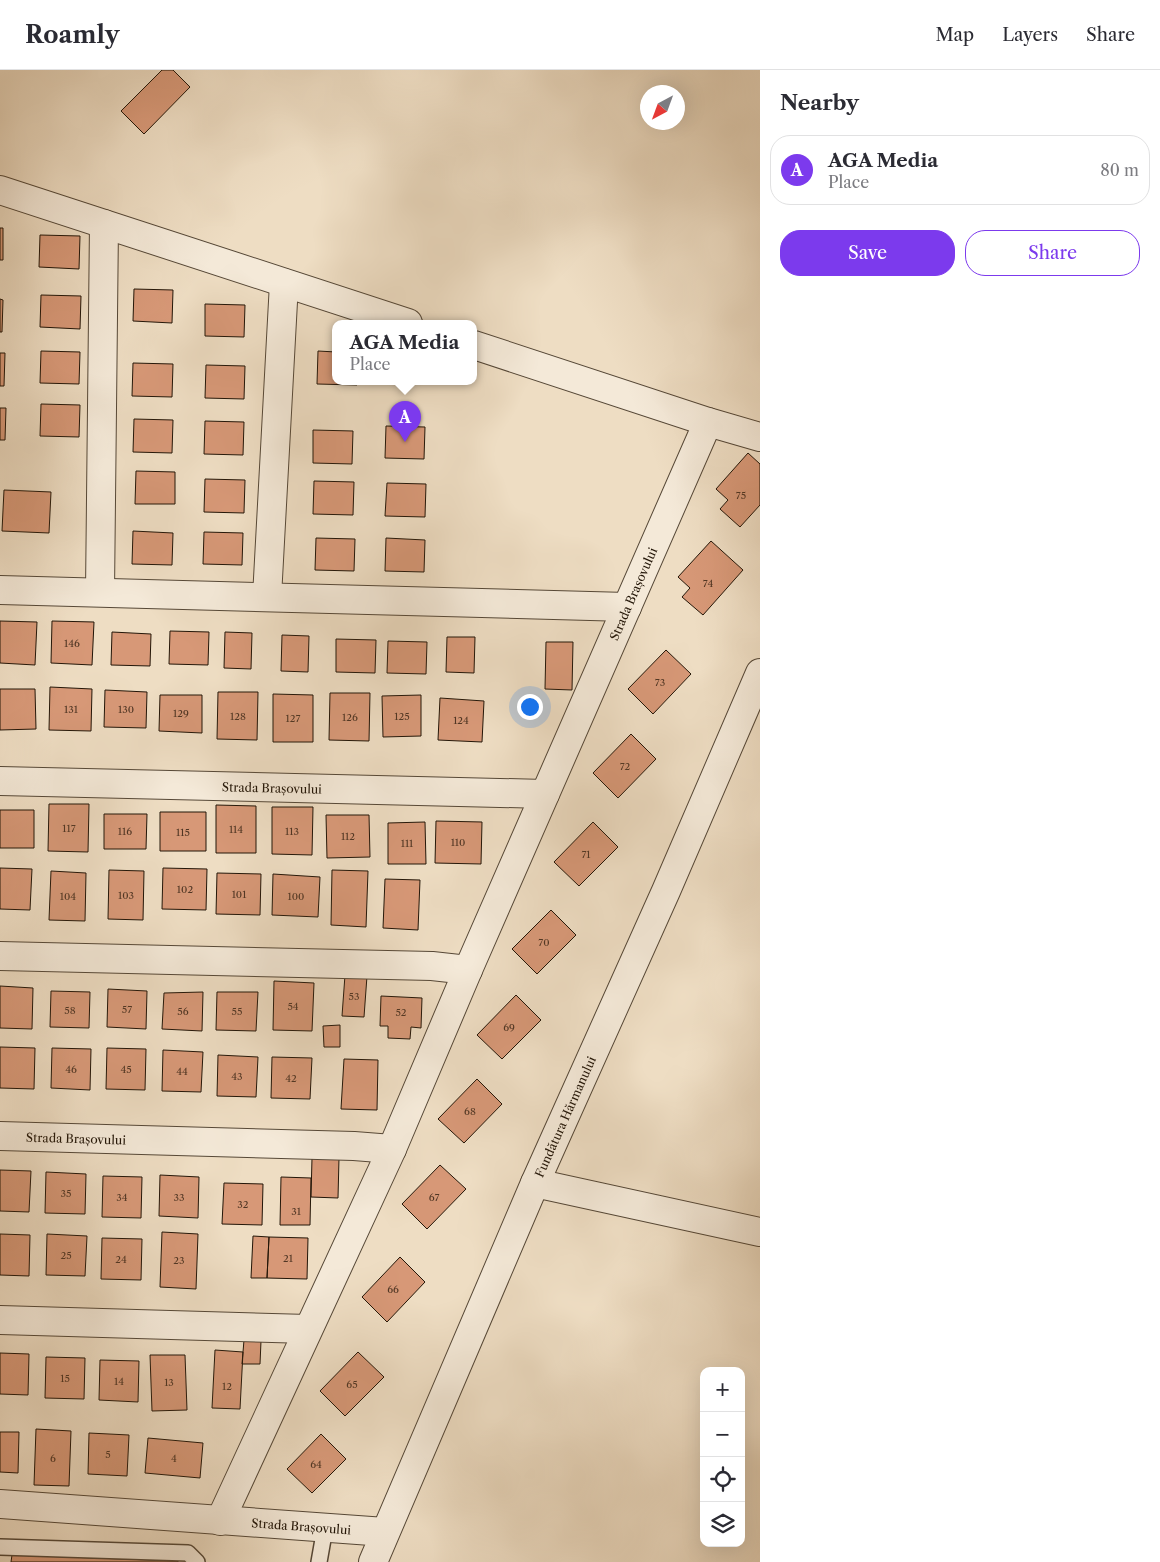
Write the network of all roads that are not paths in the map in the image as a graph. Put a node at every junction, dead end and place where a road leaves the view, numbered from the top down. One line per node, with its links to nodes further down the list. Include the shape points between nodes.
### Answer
1 (0, 190): 2 (street)
2 (104, 224): 3 (street); 9 (street)
3 (284, 282): 4 (street); 10 (street)
4 (399, 320)
5 (477, 346): 6 (street)
6 (708, 422): 7 (street); 11 (street, Strada Brașovului)
7 (760, 437)
8 (0, 590): 9 (street)
9 (100, 592): 10 (street)
10 (267, 597): 11 (street)
11 (627, 607): 14 (street, Strada Brașovului)
12 (760, 673): 19 (street, Fundătura Hărmanului)
13 (0, 781): 14 (street, Strada Brașovului)
14 (545, 794): 16 (street, Strada Brașovului)
15 (0, 956): 16 (street, via 432,966)
16 (468, 970): 18 (street, Strada Brașovului)
17 (0, 1136): 18 (street, Strada Brașovului)
18 (392, 1149): 22 (street, Strada Brașovului)
19 (535, 1183): 20 (street); 26 (street, Fundătura Hărmanului)
20 (760, 1232)
21 (0, 1320): 22 (street)
22 (308, 1329): 24 (street, Strada Brașovului)
23 (0, 1504): 24 (street, Strada Brașovului)
24 (220, 1521): 25 (street, Strada Brașovului)
25 (326, 1528): 26 (street, Strada Brașovului); 29 (lane)
26 (385, 1532): 30 (street, Fundătura Hărmanului)
27 (0, 1547): 28 (lane, via 188,1553)
28 (197, 1562)
29 (319, 1562)
30 (372, 1562)

